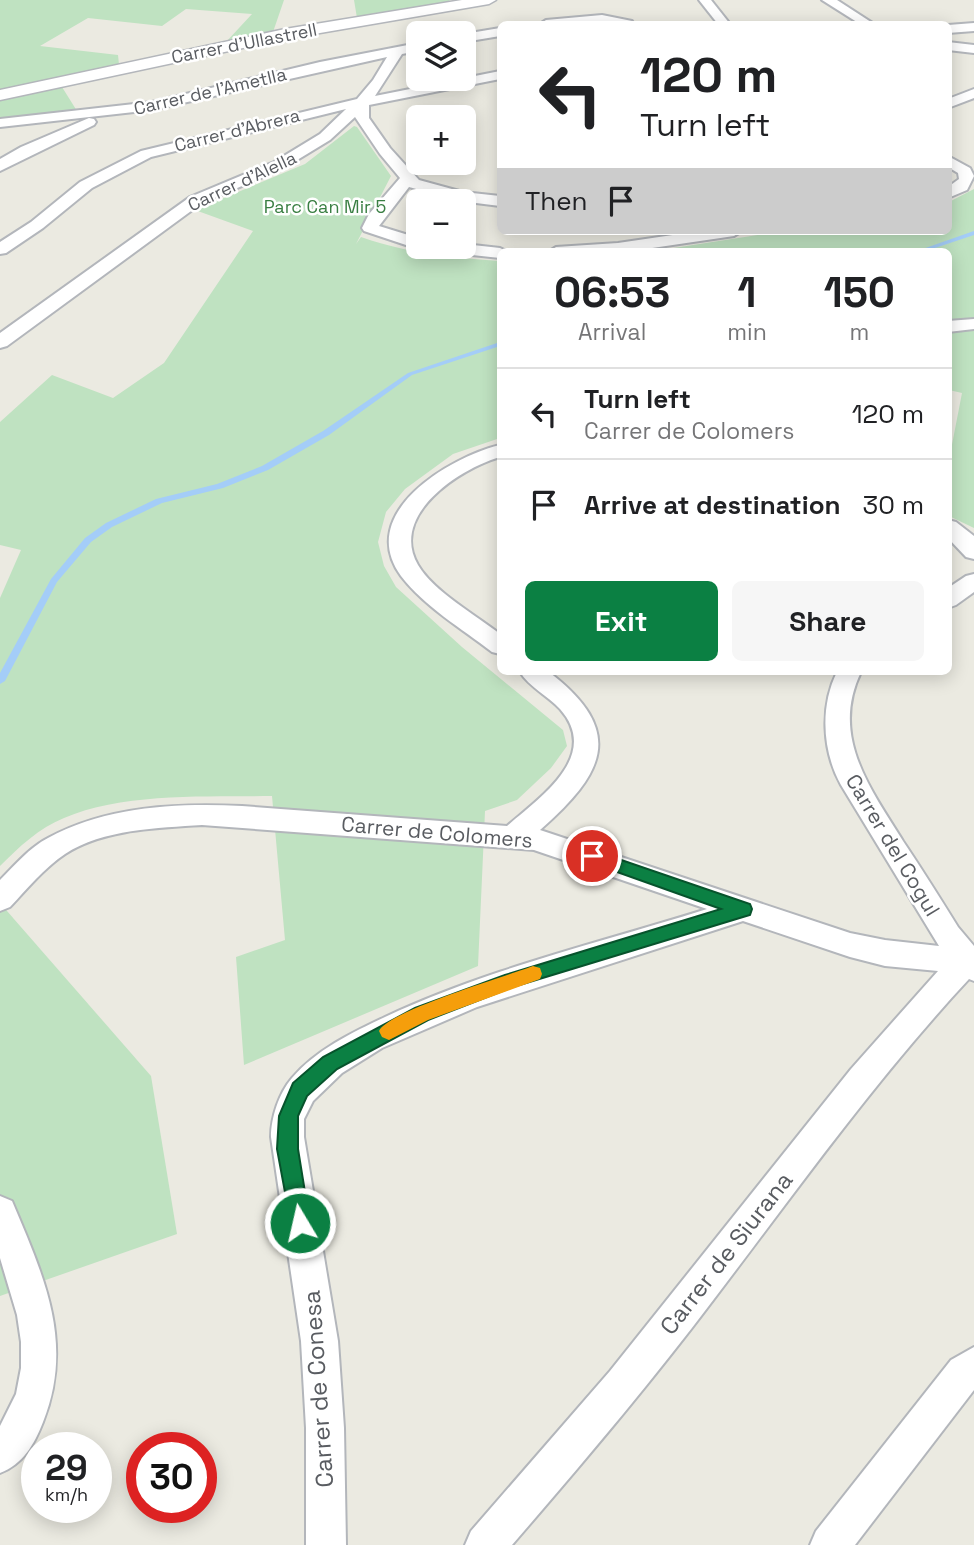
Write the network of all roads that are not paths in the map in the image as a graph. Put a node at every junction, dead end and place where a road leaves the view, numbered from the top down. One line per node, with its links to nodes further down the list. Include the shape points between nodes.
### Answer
1 (489, 0): 18 (street, Carrer d'Ullastrell, via 285,34)
2 (705, 0): 6 (street)
3 (828, 0): 7 (street)
4 (580, 21): 5 (street)
5 (612, 21)
6 (722, 21)
7 (863, 21)
8 (974, 27): 9 (street)
9 (952, 29)
10 (497, 32): 11 (street)
11 (476, 36)
12 (952, 46): 14 (street)
13 (406, 49): 15 (street, Carrer de l'Ametlla)
14 (974, 49)
15 (397, 51): 19 (street, Carrer d'Alella); 21 (street, Carrer de l'Ametlla)
16 (497, 76): 19 (street, Carrer d'Abrera)
17 (974, 93): 20 (street)
18 (0, 95)
19 (362, 102): 25 (street, via 362,118); 31 (street, Carrer d'Abrera, via 146,154 86,185); 36 (street, Carrer d'Alella, via 297,156 195,200)
20 (952, 102)
21 (117, 111): 22 (street, Carrer de l'Ametlla); 24 (street, via 53,137)
22 (0, 122)
23 (952, 163): 26 (street, via 965,171 967,179)
24 (0, 166)
25 (408, 178): 27 (street, via 442,192); 29 (street, via 370,228)
26 (952, 191)
27 (497, 201)
28 (707, 235): 30 (street)
29 (406, 239)
30 (618, 248)
31 (0, 249)
32 (476, 250): 33 (street)
33 (497, 253)
34 (974, 324): 35 (street)
35 (952, 327)
36 (0, 342)
37 (497, 452): 42 (street, via 478,457 431,485 401,530 400,546 409,571)
38 (952, 530): 39 (street)
39 (974, 552)
40 (974, 581): 41 (street)
41 (952, 597)
42 (497, 644)
43 (535, 675): 45 (street, via 575,710 588,738 587,752 581,770 564,792)
44 (846, 675): 48 (street, Carrer del Cogul, via 838,724 850,778)
45 (513, 837): 46 (street, Carrer de Colomers, via 266,818 154,818 99,828 56,846); 47 (street, Carrer de Colomers, via 592,856)
46 (0, 899)
47 (743, 909): 48 (street, Carrer de Colomers, via 850,945); 52 (street, Carrer de Conesa, via 511,980 421,1014 330,1063 300,1090 288,1116 288,1149 322,1369)
48 (970, 965): 53 (street, Carrer de Siurana, via 883,1051 700,1289)
49 (0, 1213): 51 (street, via 34,1307 41,1349 35,1399 13,1443)
50 (974, 1365): 54 (street)
51 (0, 1454)
52 (326, 1545)
53 (485, 1545)
54 (831, 1545)

